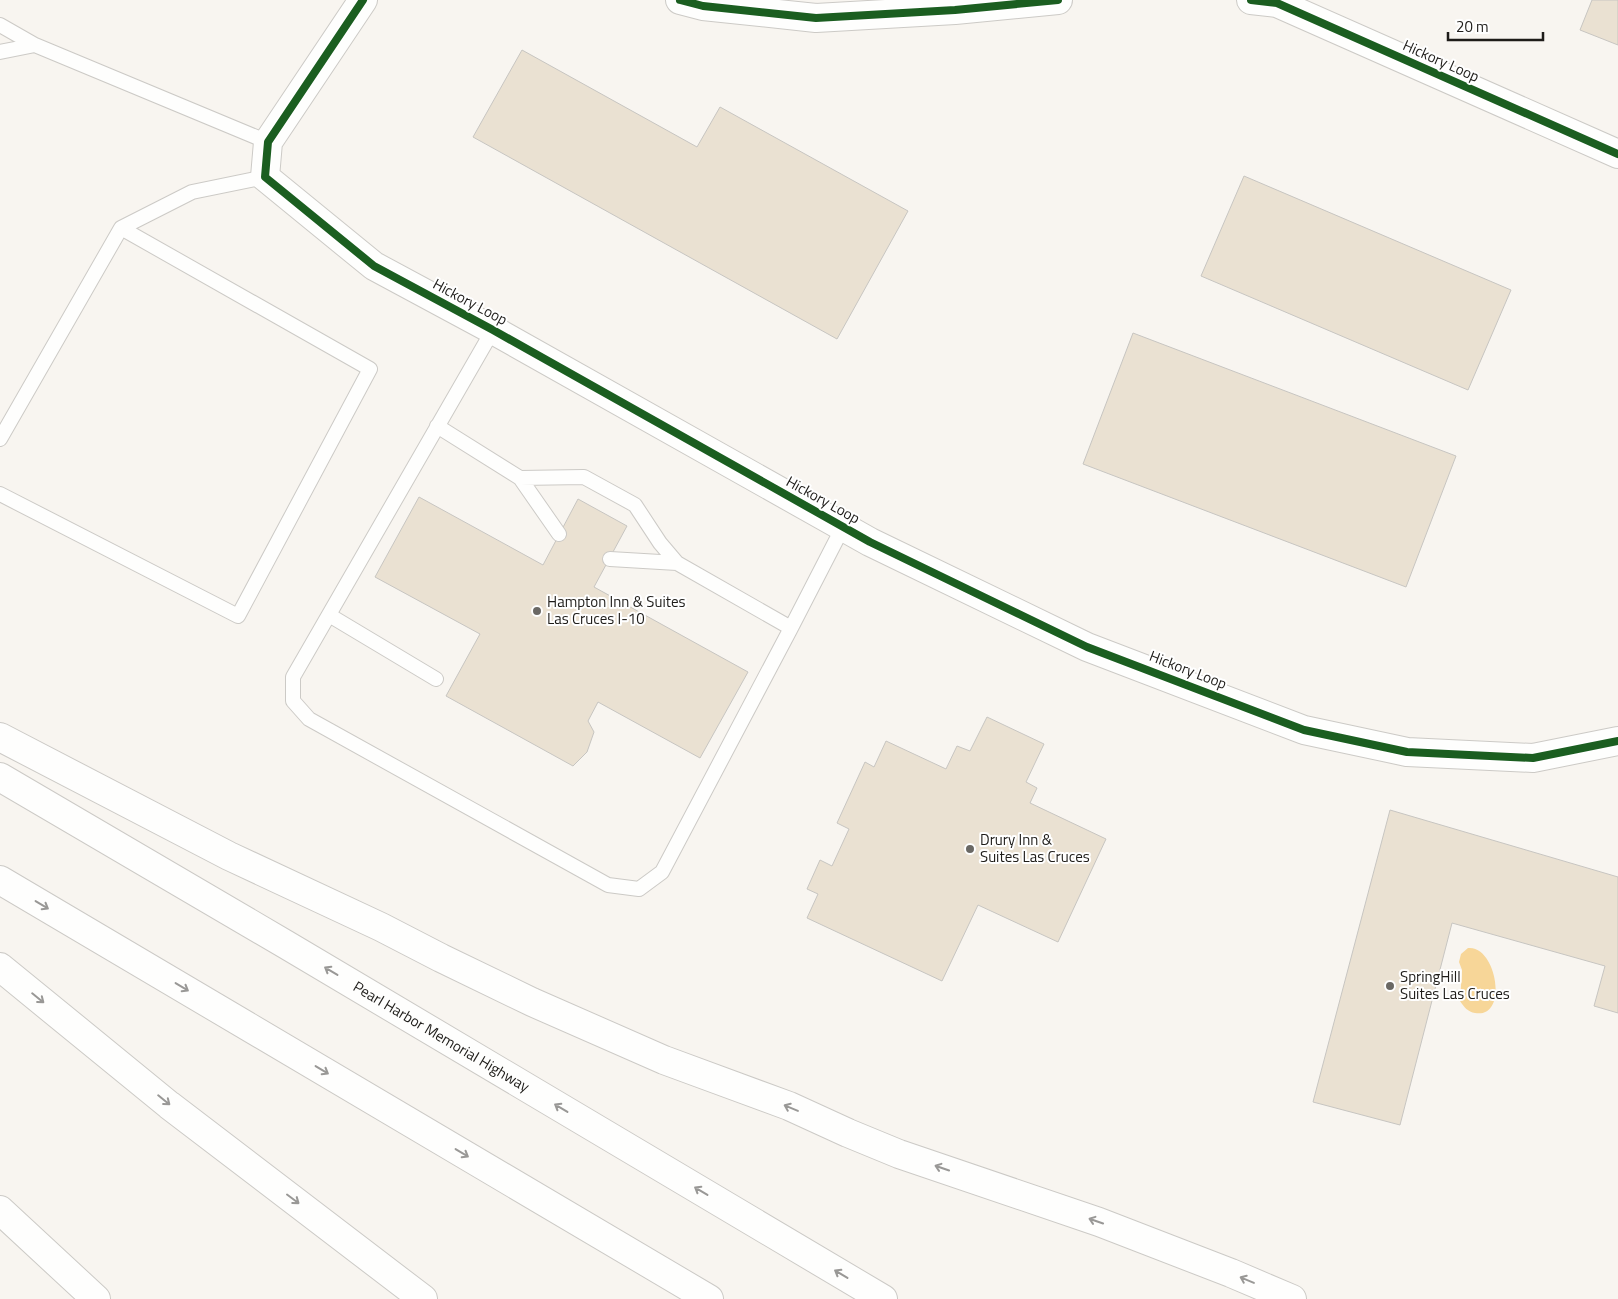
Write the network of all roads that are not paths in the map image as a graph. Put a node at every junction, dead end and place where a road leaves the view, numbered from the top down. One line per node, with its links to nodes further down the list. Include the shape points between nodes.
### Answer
1 (363, 0): 8 (main road)
2 (680, 0): 3 (main road, via 703,6 816,18)
3 (1058, 0)
4 (1252, 0): 9 (main road, Hickory Loop, via 1277,3)
5 (0, 25): 6 (lane)
6 (35, 45): 7 (lane); 8 (lane)
7 (0, 52)
8 (268, 142): 10 (main road)
9 (1618, 154)
10 (265, 177): 11 (lane, via 192,192); 12 (main road, Hickory Loop, via 374,266)
11 (122, 228): 14 (lane); 16 (lane, via 370,369 238,616)
12 (494, 330): 13 (lane); 17 (main road, Hickory Loop)
13 (437, 426): 15 (lane); 21 (lane)
14 (0, 439)
15 (520, 478): 18 (lane); 20 (lane, via 584,477 635,505 660,543)
16 (0, 494)
17 (843, 527): 22 (lane); 25 (main road, Hickory Loop, via 1086,647 1304,730 1407,752 1533,758)
18 (559, 534)
19 (610, 559): 20 (lane)
20 (678, 563): 22 (lane)
21 (329, 615): 22 (lane, via 293,677 293,701 310,719 608,885 639,889 662,872); 23 (lane)
22 (791, 628)
23 (436, 679)
24 (0, 737): 34 (main road, one-way to 24, via 1099,1222 899,1154 789,1106 664,1060 532,1002 229,856)
25 (1618, 741)
26 (0, 777): 33 (main road, Pearl Harbor Memorial Highway, one-way to 26)
27 (0, 880): 32 (main road, one-way to 32)
28 (0, 967): 31 (main road, one-way to 31, via 169,1105)
29 (0, 1210): 30 (main road)
30 (96, 1299)
31 (423, 1299)
32 (710, 1299)
33 (882, 1299)
34 (1292, 1299)

